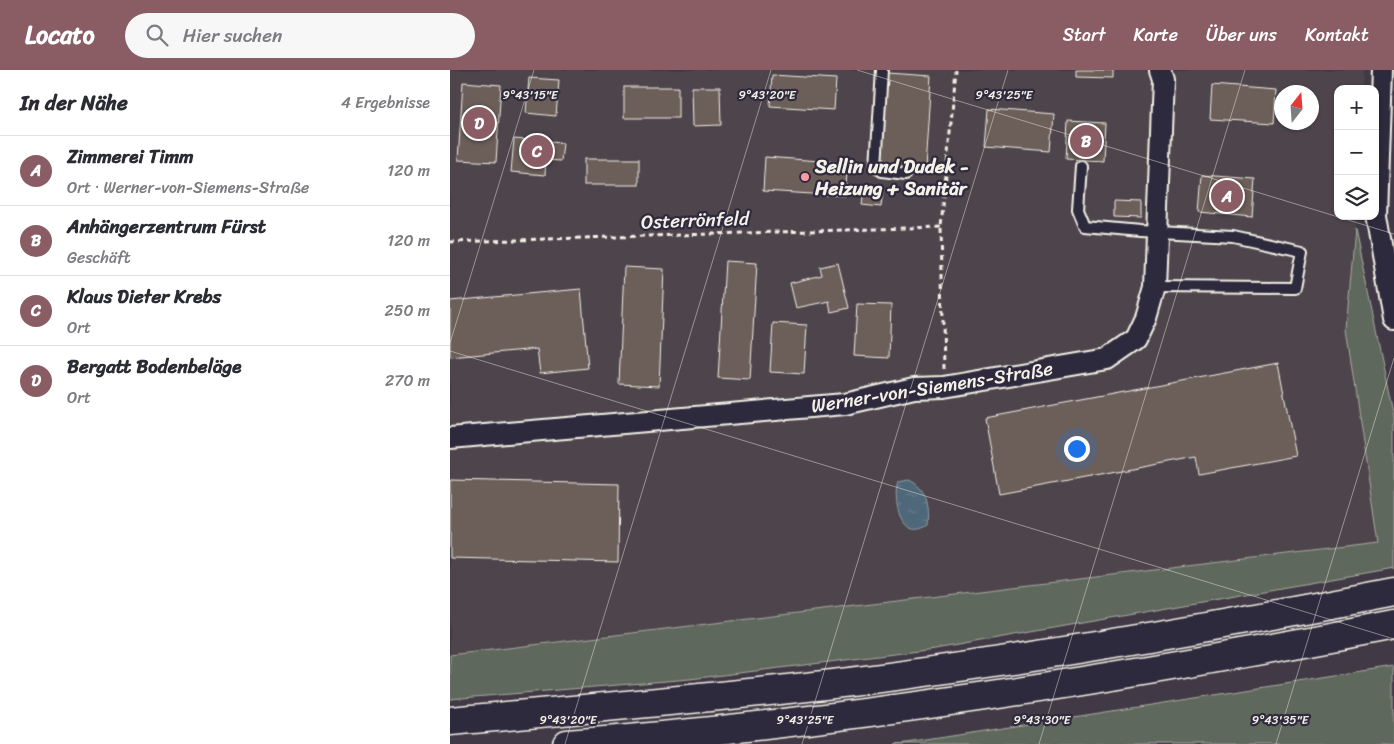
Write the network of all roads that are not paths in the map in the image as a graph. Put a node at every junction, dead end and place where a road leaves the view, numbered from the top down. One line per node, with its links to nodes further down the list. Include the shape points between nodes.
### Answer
1 (882, 70): 5 (lane, via 876,166 882,171)
2 (1160, 70): 6 (street, Werner-von-Siemens-Straße, via 1163,79)
3 (1382, 70): 8 (street, via 1376,215)
4 (1081, 166): 6 (lane, via 1078,209 1085,226)
5 (906, 174)
6 (1156, 232): 7 (street, Werner-von-Siemens-Straße); 7 (lane, via 1233,236 1302,252 1295,288)
7 (1155, 287): 9 (street, Werner-von-Siemens-Straße, via 1136,338 1107,359 944,387 914,388 845,404)
8 (1394, 320)
9 (450, 438)
10 (1394, 592): 12 (highway, via 1184,632 851,682)
11 (1394, 625): 13 (highway, via 1253,653 1010,692 693,733)
12 (450, 722)
13 (567, 744)

